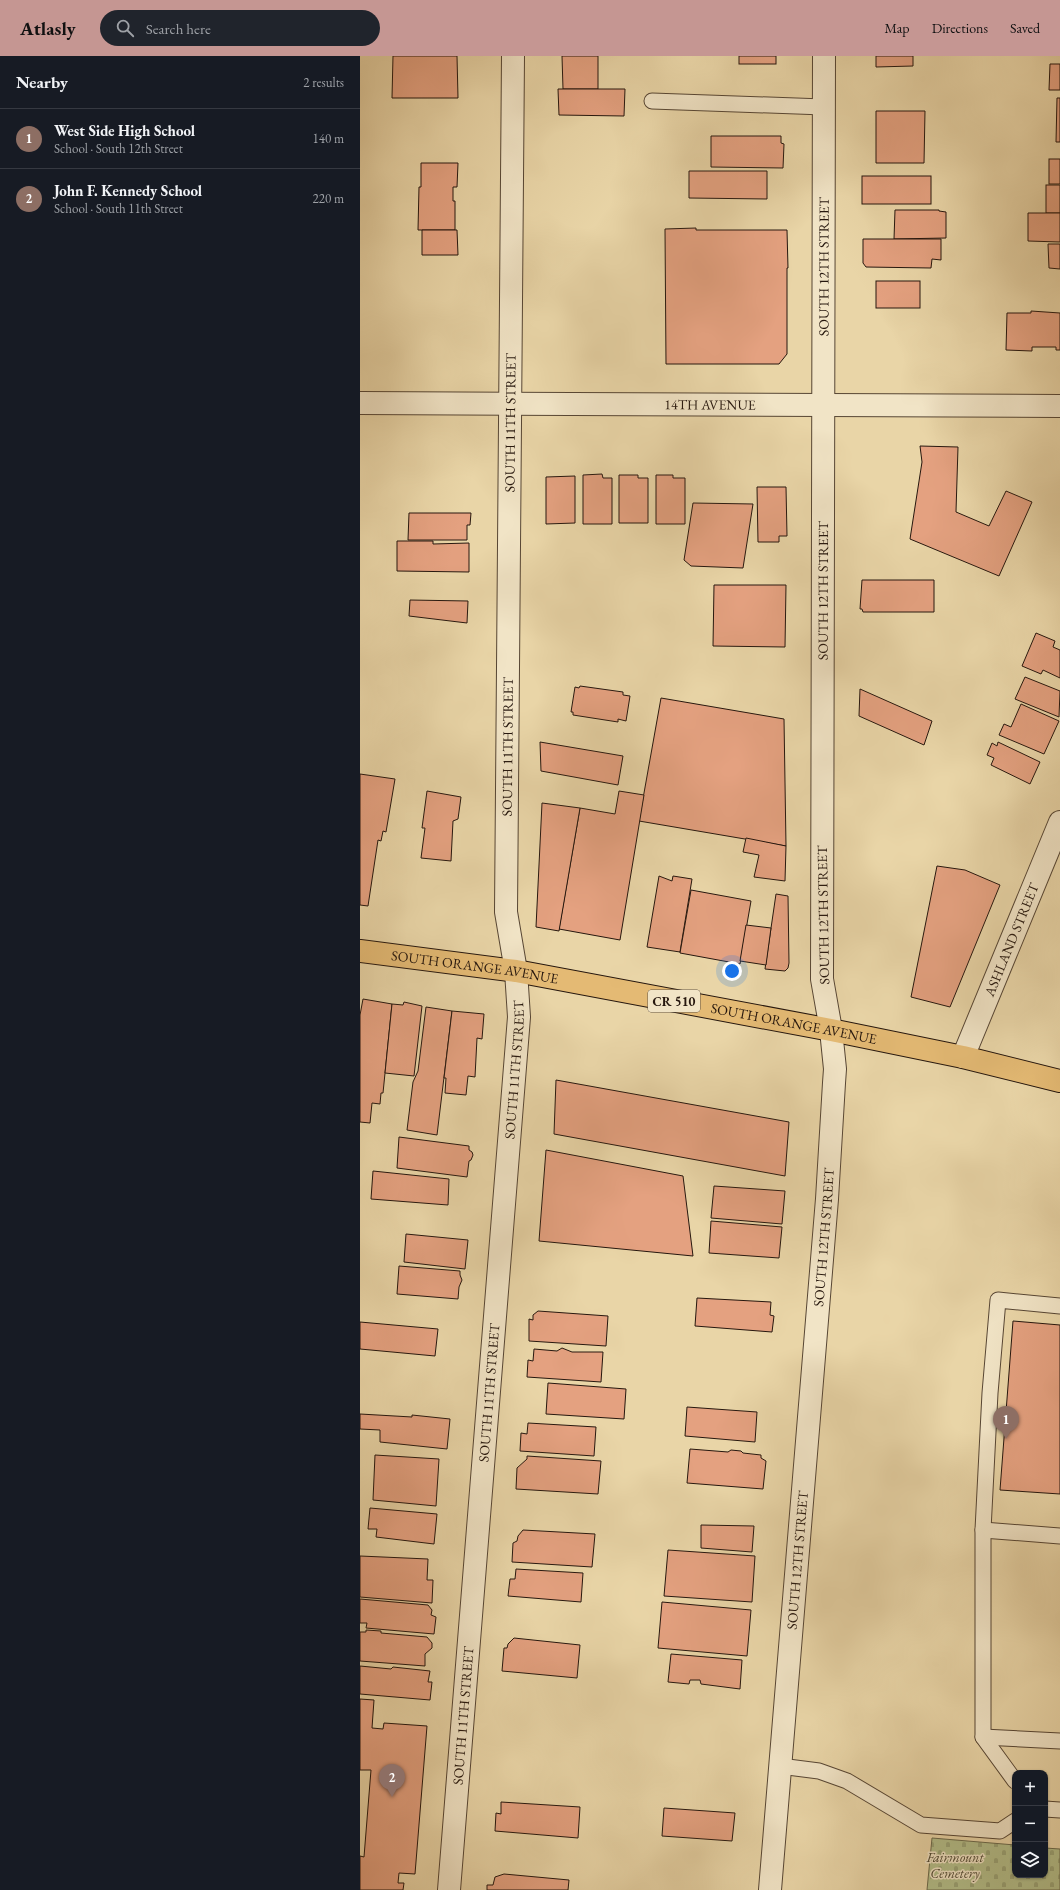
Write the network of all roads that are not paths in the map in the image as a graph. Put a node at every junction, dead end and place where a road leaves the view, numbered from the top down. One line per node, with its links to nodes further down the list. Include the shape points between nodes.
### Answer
1 (513, 56): 6 (street, SOUTH 11TH STREET)
2 (824, 56): 4 (street, SOUTH 12TH STREET)
3 (652, 101): 4 (lane)
4 (824, 108): 7 (street, SOUTH 12TH STREET)
5 (360, 403): 6 (street, 14TH AVENUE)
6 (510, 404): 7 (street, 14TH AVENUE); 11 (street, SOUTH 11TH STREET, via 506,912)
7 (822, 405): 8 (street, 14TH AVENUE); 12 (street, SOUTH 12TH STREET, via 822,979)
8 (1060, 406)
9 (1060, 822): 13 (street, ASHLAND STREET)
10 (360, 951): 11 (main road, SOUTH ORANGE AVENUE / CR 510)
11 (516, 971): 12 (main road, SOUTH ORANGE AVENUE / CR 510); 25 (street, SOUTH 11TH STREET, via 519,1017)
12 (831, 1030): 13 (main road, SOUTH ORANGE AVENUE / CR 510); 20 (street, SOUTH 12TH STREET, via 835,1069 826,1199)
13 (963, 1058): 14 (main road, SOUTH ORANGE AVENUE / CR 510)
14 (1060, 1081)
15 (1060, 1306): 16 (lane, via 998,1300)
16 (983, 1530): 17 (lane); 18 (lane)
17 (1060, 1536)
18 (983, 1737): 19 (lane); 21 (lane)
19 (1060, 1741)
20 (780, 1766): 24 (lane, via 819,1771 847,1781 922,1825 1000,1831); 26 (street, SOUTH 12TH STREET)
21 (1012, 1777)
22 (1048, 1809): 23 (lane)
23 (1060, 1810)
24 (1012, 1823)
25 (449, 1890)
26 (770, 1890)

